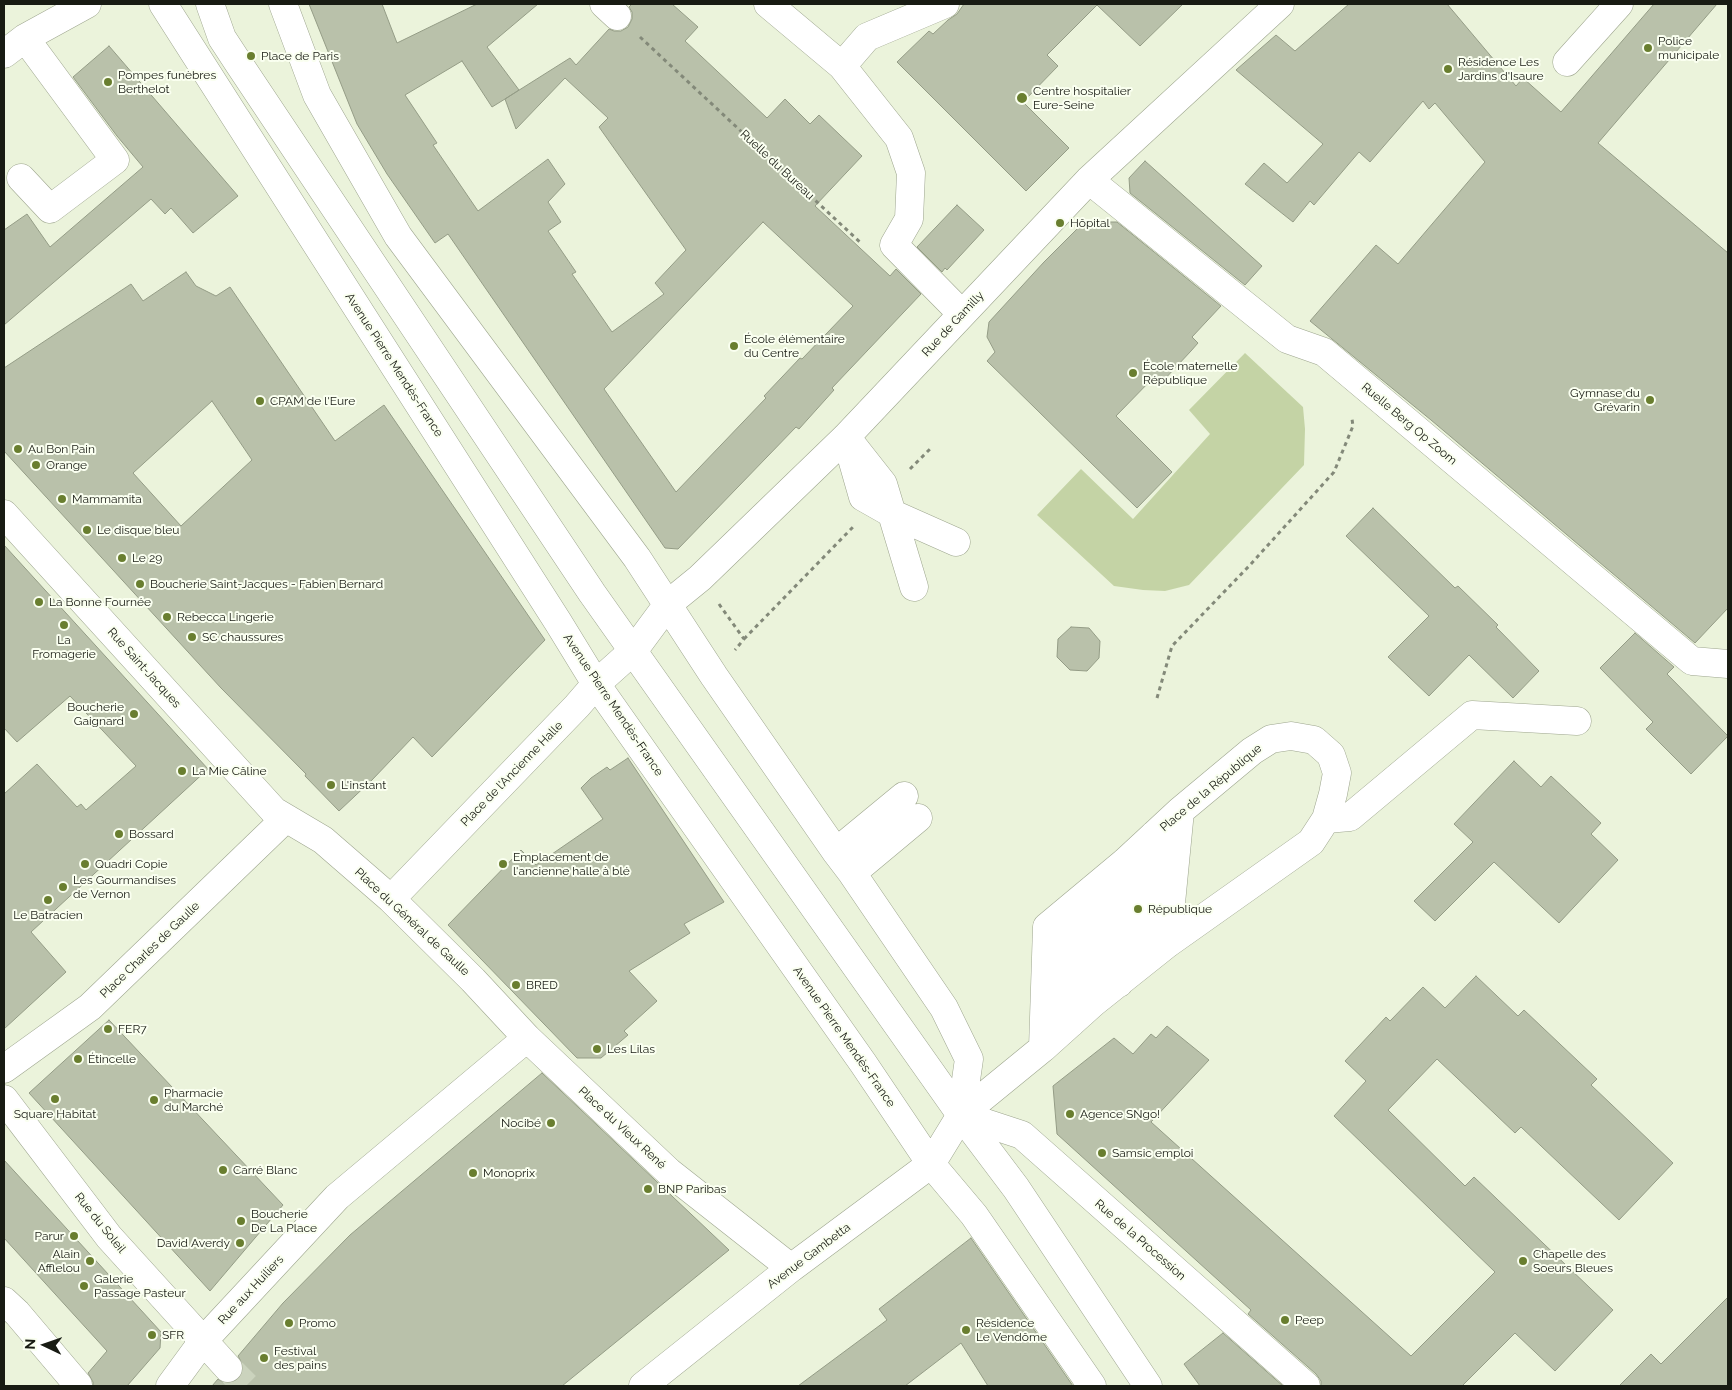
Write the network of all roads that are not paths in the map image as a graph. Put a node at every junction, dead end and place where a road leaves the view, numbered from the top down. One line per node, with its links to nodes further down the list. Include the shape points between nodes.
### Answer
1 (87, 4): 9 (street)
2 (163, 4): 23 (street, Avenue Pierre Mendès-France)
3 (210, 4): 21 (street, via 222,38 239,64 586,584)
4 (283, 4): 20 (street, via 317,96 398,236)
5 (768, 4): 11 (street)
6 (945, 4): 11 (street, via 866,37)
7 (1280, 4): 13 (street, Rue de Gamilly)
8 (1619, 4): 10 (street)
9 (14, 46): 12 (street, via 115,160 50,209)
10 (1568, 62)
11 (842, 66): 14 (street, via 899,138 911,173 909,219 894,245)
12 (21, 178)
13 (1089, 180): 14 (street, Rue de Gamilly); 22 (street, Ruelle Berg Op Zoom, via 1287,339 1324,352 1692,662)
14 (962, 314): 15 (street, Rue de Gamilly)
15 (846, 437): 16 (street, via 863,497); 20 (street, Rue de Gamilly, via 700,578)
16 (885, 504): 18 (street); 19 (street)
17 (4, 514): 26 (street, Rue Saint-Jacques, via 274,811)
18 (956, 542)
19 (914, 587)
20 (668, 604): 21 (street, Rue de Gamilly); 29 (street)
21 (634, 650): 23 (street, Place de l'Ancienne Halle); 44 (street)
22 (1728, 664)
23 (596, 684): 33 (street, Place de l'Ancienne Halle); 45 (street, Avenue Pierre Mendès-France)
24 (1577, 720): 27 (street, via 1472,715 1350,817)
25 (1180, 811): 27 (street, Place de la République, via 1252,751 1271,739 1291,736 1314,740 1330,755 1337,774); 28 (street, Place de la République); 35 (street)
26 (285, 819): 33 (street, Place du Général de Gaulle, via 324,840); 42 (street, Place Charles de Gaulle, via 90,1007)
27 (1326, 819): 35 (street, Place de la République, via 1311,842)
28 (1154, 835): 30 (street, Place de la République); 36 (street)
29 (836, 852): 31 (street); 31 (street, via 911,807)
30 (1126, 862): 32 (street, Place de la République); 37 (street)
31 (852, 873): 44 (street, via 944,1008 969,1059)
32 (1097, 886): 34 (street, Place de la République); 38 (street)
33 (391, 898): 40 (street, Place du Général de Gaulle)
34 (1074, 905): 39 (street); 41 (street, Place de la République, via 1047,927)
35 (1167, 944): 36 (street, Place de la République)
36 (1144, 962): 37 (street, Place de la République)
37 (1118, 983): 38 (street, Place de la République)
38 (1093, 1003): 39 (street, Place de la République)
39 (1071, 1023): 41 (street, Place de la République)
40 (527, 1038): 46 (street, Place du Vieux René, via 669,1172); 48 (street, Rue aux Huiliers, via 337,1197)
41 (1043, 1048): 44 (street, Place de la République)
42 (4, 1069)
43 (4, 1099): 48 (street, Rue du Soleil, via 109,1237)
44 (961, 1115): 45 (street, Avenue Gambetta); 54 (street, via 1016,1188); 55 (street, Rue de la Procession, via 1022,1135)
45 (931, 1164): 46 (street, Avenue Gambetta); 53 (street, Avenue Pierre Mendès-France, via 974,1215)
46 (791, 1268): 52 (street, Avenue Gambetta)
47 (4, 1301): 50 (street)
48 (203, 1341): 49 (street, Rue du Soleil); 51 (street, Rue aux Huiliers)
49 (228, 1368)
50 (78, 1385)
51 (170, 1386)
52 (643, 1386)
53 (1092, 1386)
54 (1148, 1386)
55 (1306, 1386)

